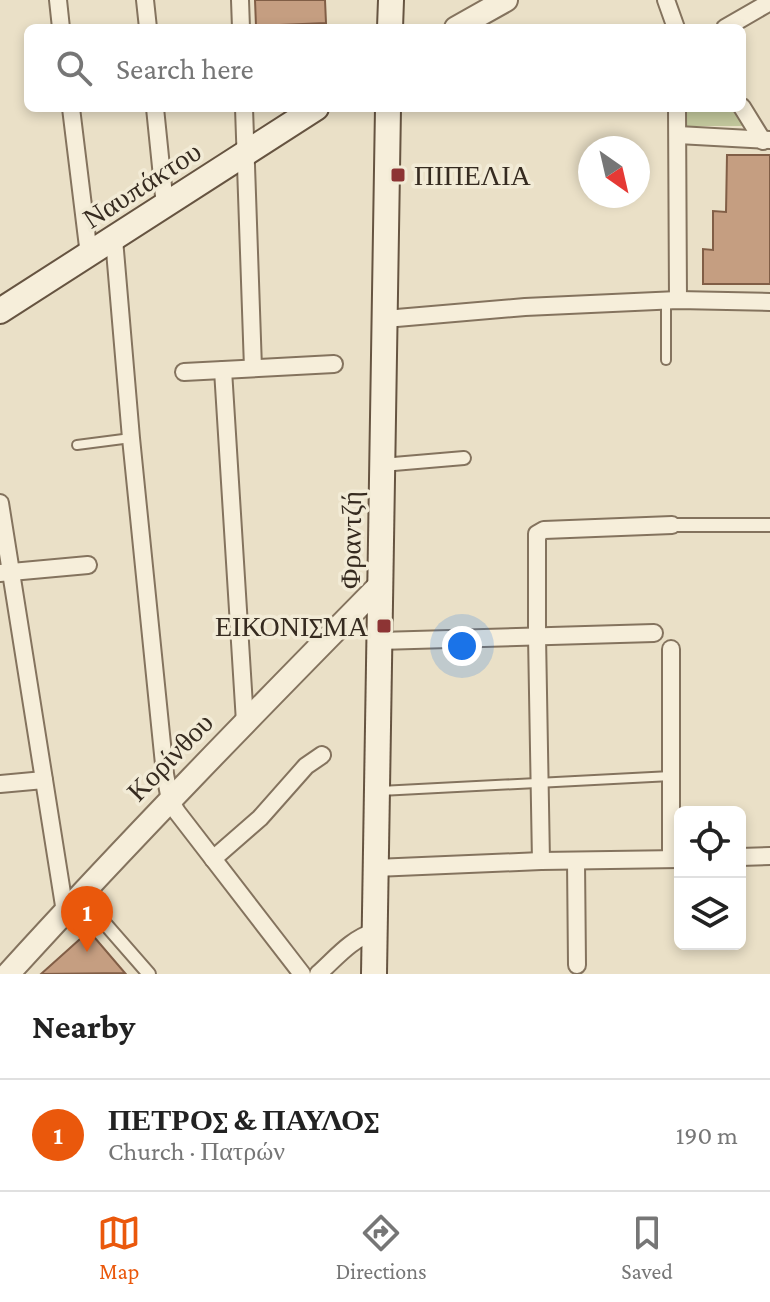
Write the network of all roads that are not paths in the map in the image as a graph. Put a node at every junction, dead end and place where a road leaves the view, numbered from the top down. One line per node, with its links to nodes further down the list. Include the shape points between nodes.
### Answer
1 (58, 0): 8 (street)
2 (145, 0): 9 (street)
3 (240, 0): 10 (street)
4 (391, 0): 11 (main road)
5 (506, 0): 12 (street)
6 (666, 0): 13 (street)
7 (770, 2): 14 (street)
8 (61, 24)
9 (148, 24)
10 (241, 24)
11 (390, 24)
12 (463, 24)
13 (678, 24)
14 (732, 24)
15 (71, 112): 27 (street)
16 (155, 112): 25 (street)
17 (244, 112): 24 (street)
18 (310, 112): 24 (main road, Ναυπάκτου)
19 (388, 112): 31 (main road, Φραντζή)
20 (677, 112): 22 (street)
21 (746, 112): 23 (street)
22 (678, 135): 23 (street); 28 (street)
23 (766, 140)
24 (246, 153): 25 (main road, Ναυπάκτου); 34 (street)
25 (165, 206): 26 (main road, Ναυπάκτου)
26 (114, 239): 27 (main road, Ναυπάκτου); 37 (street)
27 (89, 255): 30 (main road, Ναυπάκτου)
28 (672, 301): 29 (street); 31 (street); 32 (lane)
29 (770, 302)
30 (0, 311)
31 (385, 319): 40 (main road, Φραντζή)
32 (666, 360)
33 (334, 364): 34 (street)
34 (253, 368): 35 (street)
35 (223, 370): 36 (street); 49 (street)
36 (184, 372)
37 (131, 438): 38 (lane); 56 (street)
38 (77, 445)
39 (464, 458): 40 (street)
40 (382, 465): 46 (main road, Φραντζή)
41 (0, 503): 45 (street)
42 (672, 525): 43 (street); 47 (street, via 537,534)
43 (770, 525)
44 (88, 565): 45 (street)
45 (6, 572): 52 (street)
46 (380, 585): 48 (main road, Φραντζή); 49 (street, Κορίνθου)
47 (537, 636): 48 (street); 51 (street, via 663,640); 53 (street)
48 (379, 641): 55 (main road, Φραντζή)
49 (245, 722): 56 (street, Κορίνθου)
50 (322, 755): 60 (street)
51 (671, 776): 53 (lane); 57 (street)
52 (44, 780): 54 (street); 65 (street)
53 (539, 783): 55 (lane); 62 (street)
54 (0, 784)
55 (377, 791): 64 (main road, Φραντζή)
56 (170, 800): 60 (street); 65 (street, Κορίνθου)
57 (674, 838)
58 (770, 856): 59 (street)
59 (746, 857)
60 (213, 859): 70 (street)
61 (674, 859): 63 (street)
62 (541, 861): 63 (street); 64 (street)
63 (576, 861): 67 (street)
64 (375, 868): 66 (main road, Φραντζή)
65 (72, 903): 68 (street, Κορίνθου); 69 (street)
66 (374, 932): 71 (street, via 353,942); 72 (main road, Φραντζή)
67 (577, 965)
68 (8, 974)
69 (149, 974)
70 (302, 974)
71 (318, 974)
72 (374, 974)

